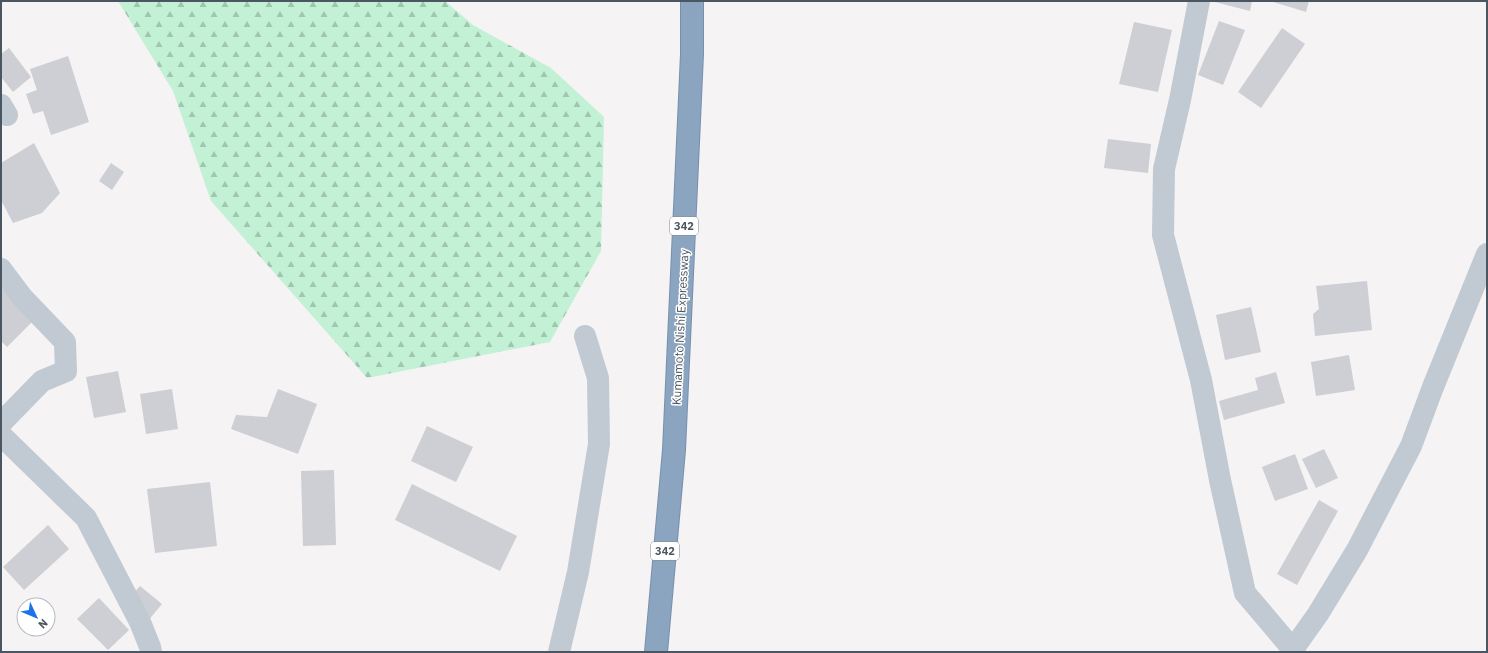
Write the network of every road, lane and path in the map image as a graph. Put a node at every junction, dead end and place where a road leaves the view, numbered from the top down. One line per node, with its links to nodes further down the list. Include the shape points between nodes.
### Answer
1 (692, 1): 11 (highway, Kumamoto Nishi Expressway / 342, via 692,62 674,450)
2 (1199, 1): 8 (street, via 1164,169 1163,235 1201,380 1245,593)
3 (1487, 254): 8 (street, via 1411,446 1357,550)
4 (1, 269): 6 (street, via 22,297 65,342 66,370 42,381)
5 (585, 336): 10 (street, via 598,378 599,444 578,572)
6 (1, 423)
7 (1, 435): 9 (street, via 86,518 140,622)
8 (1293, 651)
9 (151, 652)
10 (559, 652)
11 (656, 652)

